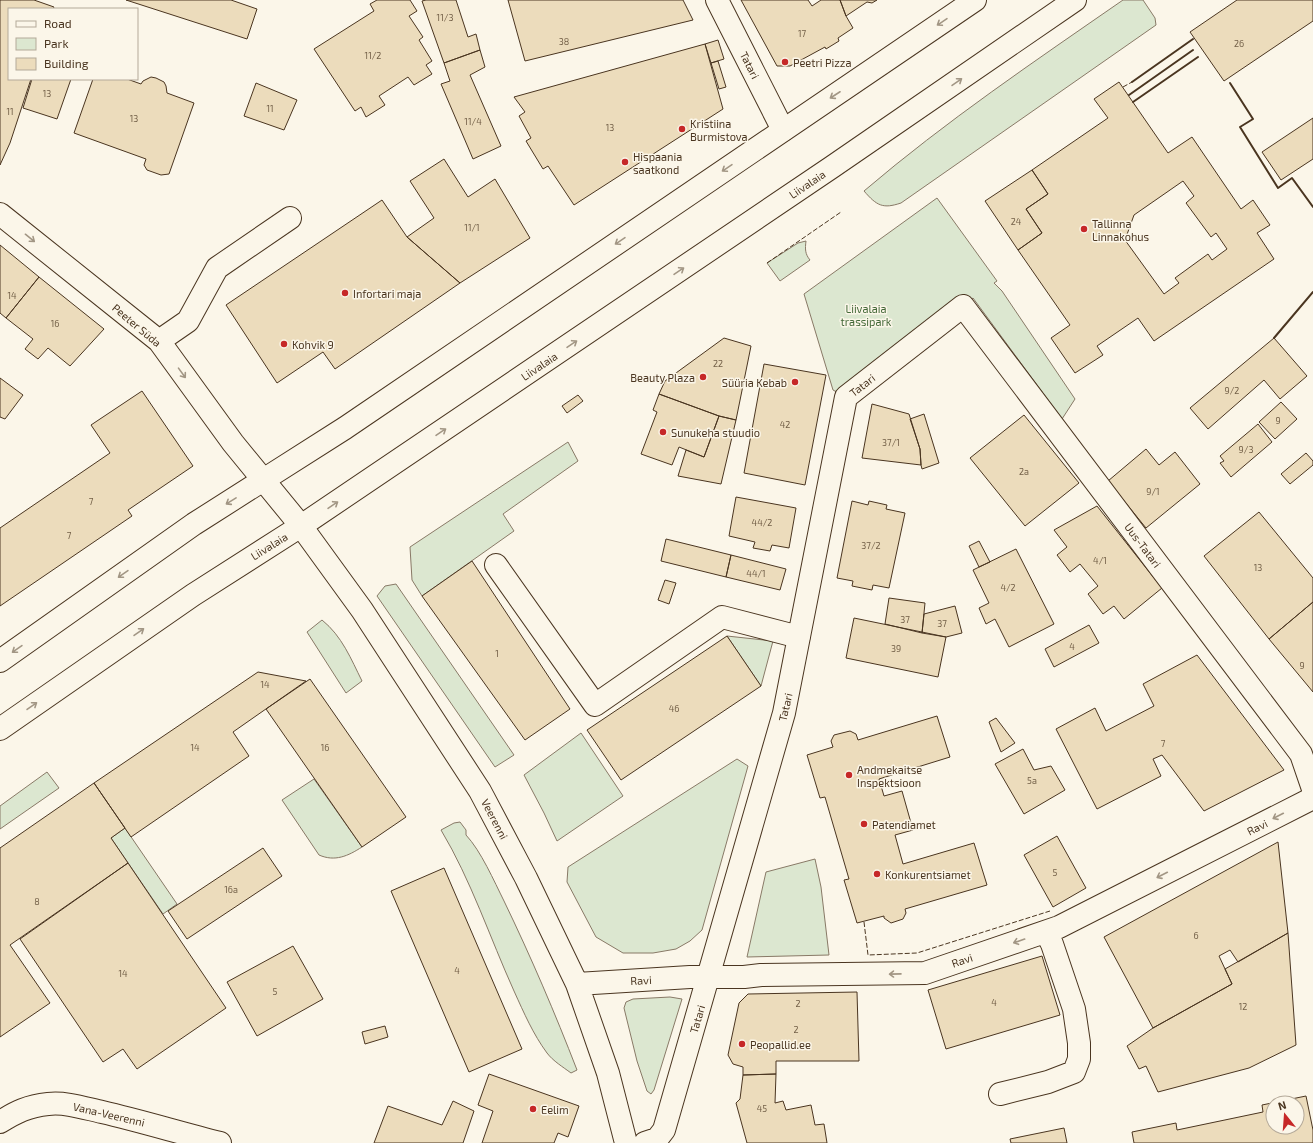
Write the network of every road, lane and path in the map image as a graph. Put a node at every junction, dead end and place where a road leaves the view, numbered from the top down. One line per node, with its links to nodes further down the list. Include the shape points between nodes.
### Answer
1 (717, 0): 4 (street, Tatari)
2 (975, 0): 4 (street, one-way to 4)
3 (1075, 0): 10 (street, Liivalaia, one-way to 3)
4 (783, 130): 9 (street, one-way to 9, via 345,428)
5 (0, 214): 8 (street, Peeter Süda, one-way to 8)
6 (290, 218): 8 (street, via 217,268 188,321)
7 (963, 306): 12 (street, Tatari, via 846,397); 15 (street, Uus-Tatari, via 1300,754)
8 (159, 341): 9 (street, Peeter Süda, one-way to 9)
9 (264, 480): 10 (street, Peeter Süda); 13 (street, one-way to 13, via 194,524)
10 (300, 526): 14 (street, Liivalaia, one-way to 10, via 193,595); 19 (street, Veerenni, via 362,610 480,791 526,878)
11 (496, 565): 12 (street, via 595,705 722,617)
12 (799, 637): 18 (street, Tatari, via 784,713)
13 (0, 661)
14 (0, 729)
15 (1313, 789)
16 (1313, 798): 17 (street, Ravi, one-way to 17)
17 (1046, 932): 18 (street, Ravi, one-way to 18, via 925,973); 20 (street, via 1074,1009 1079,1059 1074,1072 1048,1082)
18 (709, 976): 19 (street, Ravi); 25 (street, Tatari, via 664,1130 657,1138)
19 (577, 984): 24 (street, Veerenni, via 608,1074)
20 (1000, 1094)
21 (0, 1122): 22 (street, Vana-Veerenni, via 17,1111 48,1104 67,1104 144,1122)
22 (171, 1137): 23 (street, Vana-Veerenni)
23 (220, 1143)
24 (626, 1143)
25 (645, 1143)

